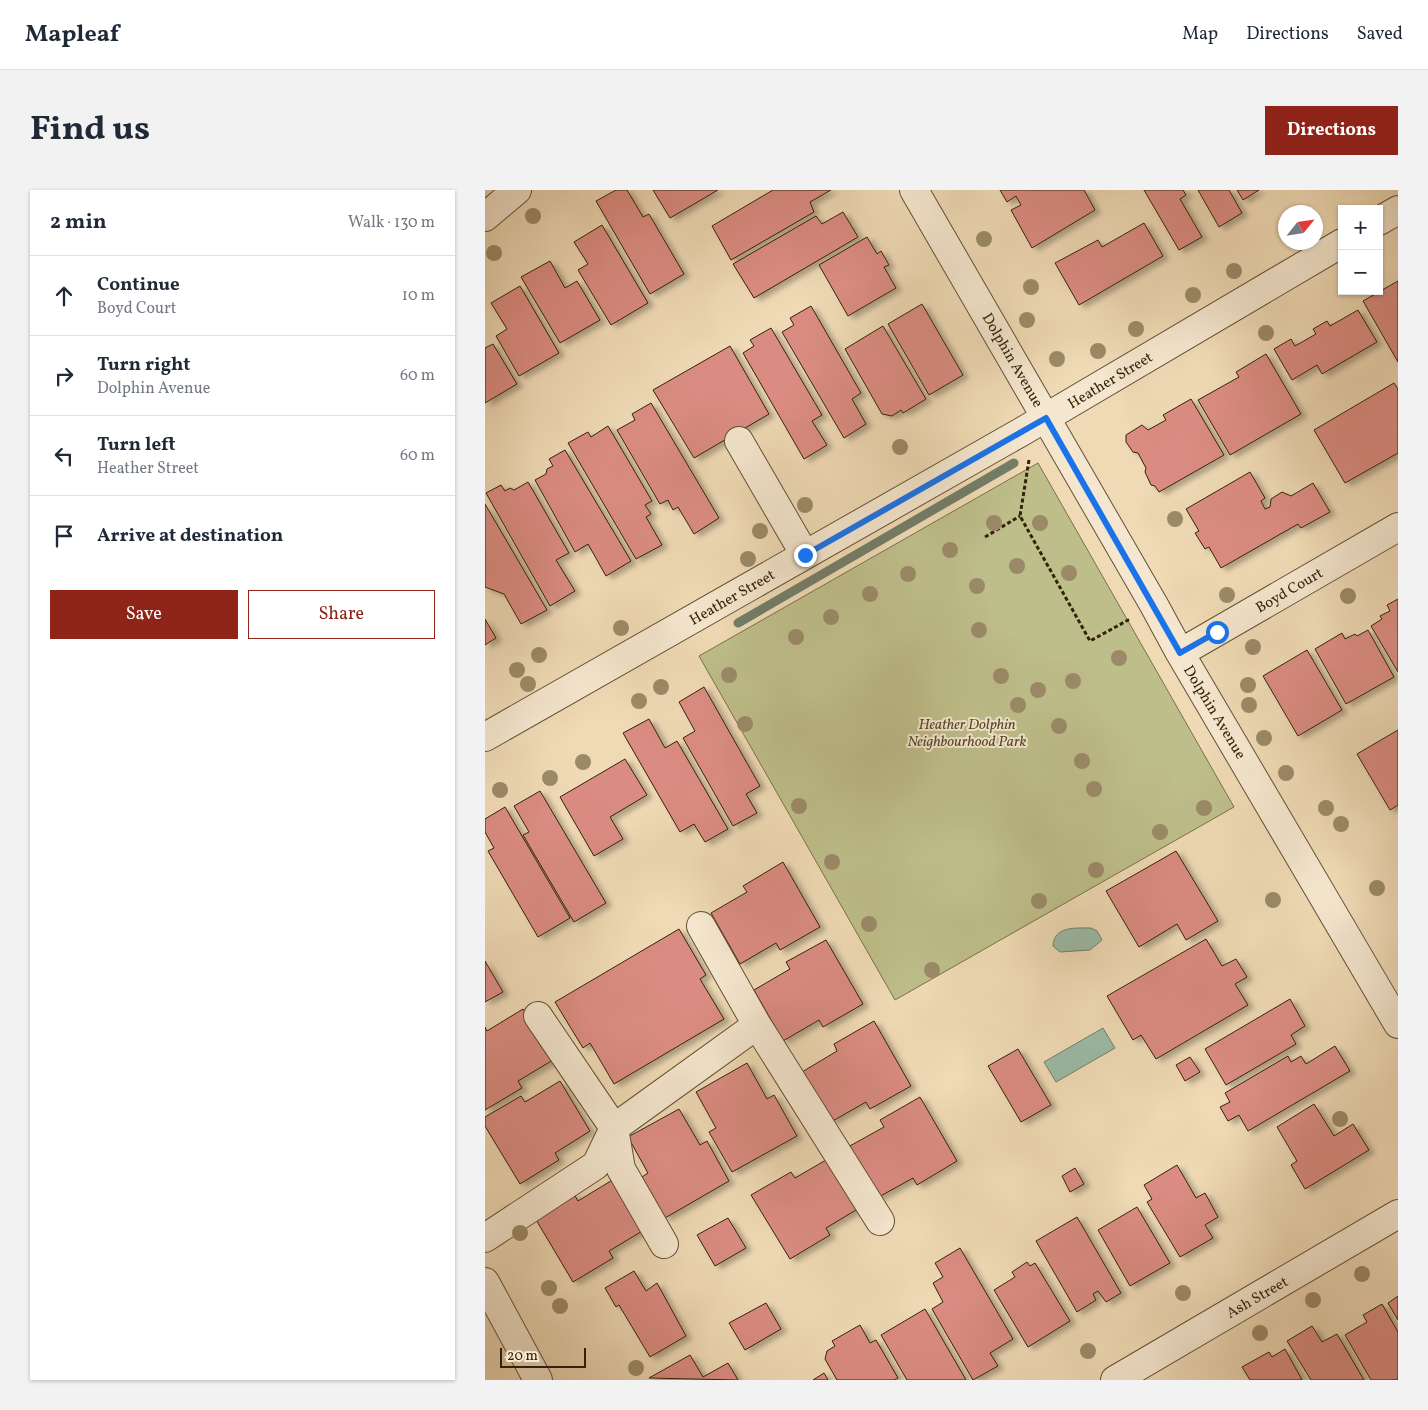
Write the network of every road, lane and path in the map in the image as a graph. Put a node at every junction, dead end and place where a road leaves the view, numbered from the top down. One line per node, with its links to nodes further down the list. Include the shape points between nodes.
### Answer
1 (517, 190): 4 (street)
2 (914, 190): 7 (street, Dolphin Avenue)
3 (1398, 210): 5 (street)
4 (485, 218)
5 (1383, 219)
6 (1338, 245): 7 (street, Heather Street)
7 (1046, 418): 13 (street, Heather Street); 14 (street, Dolphin Avenue)
8 (739, 441): 13 (street)
9 (1030, 454): 10 (path)
10 (1020, 516): 12 (path); 14 (path, via 1089,641)
11 (1398, 527): 15 (street, Boyd Court)
12 (985, 537)
13 (805, 555): 16 (street, Heather Street)
14 (1154, 605): 15 (street, Dolphin Avenue)
15 (1180, 653): 19 (street, Dolphin Avenue)
16 (485, 738)
17 (701, 926): 20 (street)
18 (538, 1016): 21 (street)
19 (1398, 1024)
20 (757, 1025): 21 (street); 23 (street)
21 (614, 1128): 24 (street, via 596,1165); 25 (street, via 621,1169)
22 (1398, 1214): 28 (street, Ash Street)
23 (880, 1221)
24 (485, 1238)
25 (664, 1244)
26 (485, 1282): 27 (street)
27 (538, 1380)
28 (1115, 1380)

